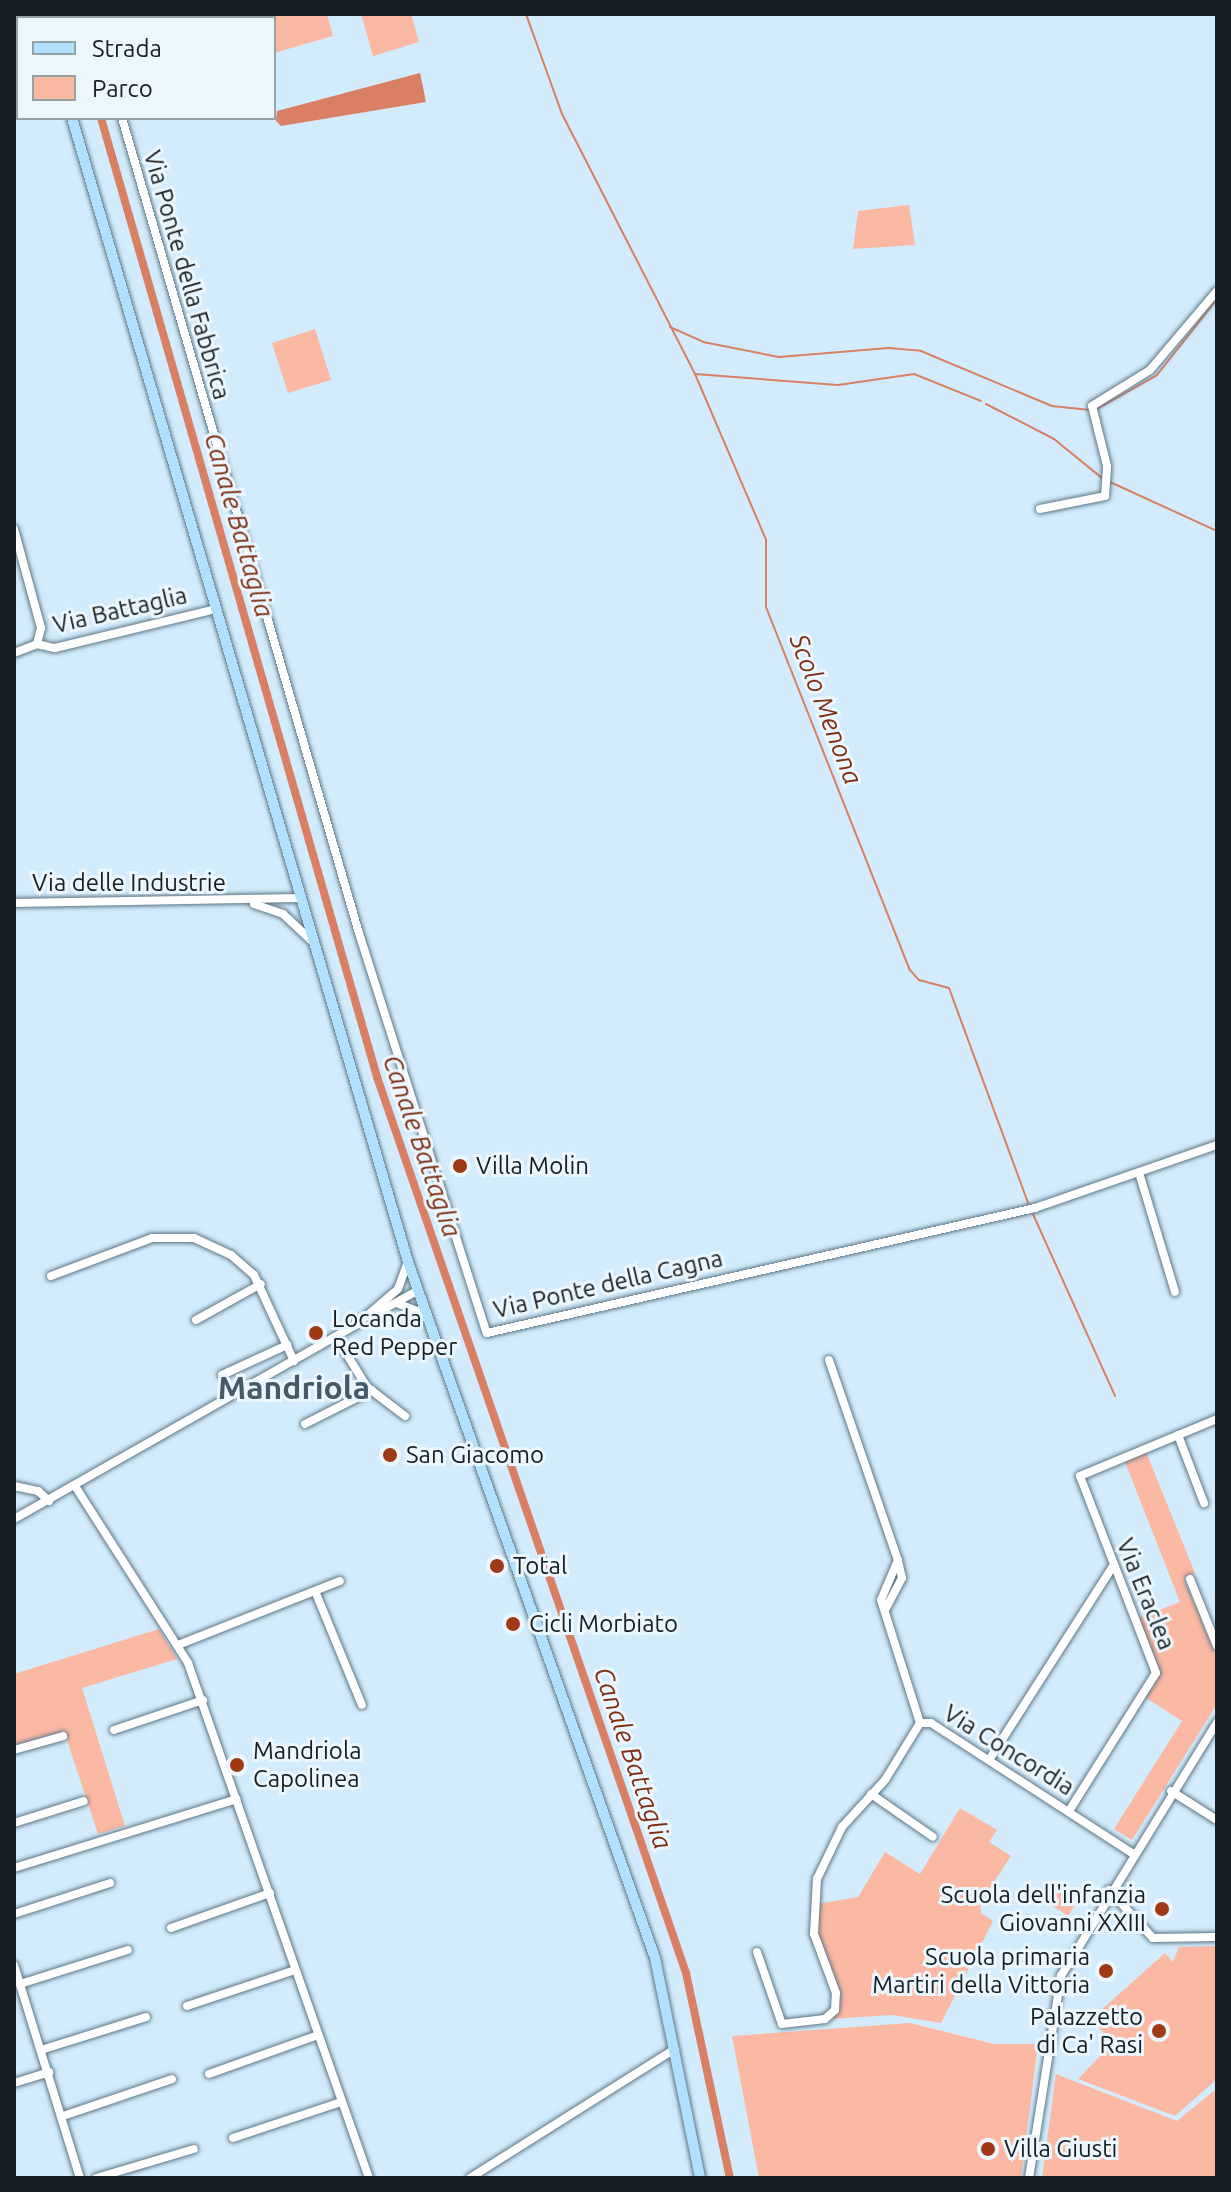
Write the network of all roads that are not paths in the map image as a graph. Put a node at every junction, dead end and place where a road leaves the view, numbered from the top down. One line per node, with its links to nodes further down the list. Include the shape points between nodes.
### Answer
1 (73, 120): 7 (main road)
2 (123, 120): 4 (street, Via Ponte della Fabbrica)
3 (1217, 291): 5 (street, via 1150,370 1092,406 1107,466 1105,496)
4 (228, 488): 17 (street, Via Ponte della Cagna, via 385,1018 487,1333 1032,1209)
5 (1040, 509)
6 (14, 529): 8 (street, via 41,628)
7 (212, 610): 8 (street, Via Battaglia, via 55,648); 10 (main road)
8 (37, 644): 9 (street, Via Battaglia)
9 (14, 653)
10 (299, 898): 12 (street, Via delle Industrie); 13 (main road)
11 (14, 903): 12 (street, Via delle Industrie)
12 (245, 903): 14 (street, Via delle Industrie)
13 (304, 911): 14 (street, Via delle Industrie); 15 (main road)
14 (283, 914): 15 (street, Via delle Industrie)
15 (312, 941): 18 (main road)
16 (1217, 1145): 17 (street, Via Ponte della Cagna)
17 (1140, 1176): 22 (street)
18 (408, 1262): 21 (main road); 23 (street)
19 (51, 1276): 20 (street, via 170,1235 215,1246)
20 (261, 1284): 27 (street); 29 (street)
21 (416, 1289): 23 (street); 24 (street); 25 (main road)
22 (1175, 1292)
23 (392, 1295): 26 (street)
24 (399, 1304): 25 (street); 26 (street)
25 (425, 1314): 81 (main road, via 644,1923)
26 (368, 1316): 28 (street)
27 (196, 1320)
28 (336, 1337): 31 (street); 33 (street)
29 (287, 1345): 31 (street); 32 (street)
30 (829, 1360): 52 (street, Via Concordia, via 898,1560 902,1578 885,1612)
31 (294, 1361): 39 (street)
32 (222, 1375)
33 (372, 1390): 34 (street); 36 (street)
34 (405, 1416)
35 (1217, 1419): 37 (street, Via Eraclea)
36 (305, 1424)
37 (1178, 1435): 41 (street); 43 (street, Via Eraclea, via 1080,1476)
38 (14, 1486): 40 (street, via 38,1491)
39 (75, 1486): 40 (street); 47 (street)
40 (49, 1501): 42 (street)
41 (1204, 1503)
42 (14, 1519)
43 (1113, 1566): 56 (street); 61 (street, Via Eraclea, via 1156,1673)
44 (1190, 1579): 48 (street)
45 (340, 1581): 46 (street)
46 (315, 1591): 47 (street); 50 (street)
47 (178, 1645): 49 (street)
48 (1217, 1646)
49 (203, 1700): 53 (street); 59 (street)
50 (362, 1705)
51 (1217, 1722): 57 (street)
52 (920, 1723): 56 (street, Via Concordia, via 931,1723); 58 (street)
53 (114, 1730)
54 (63, 1736): 55 (street)
55 (14, 1750)
56 (989, 1760): 61 (street, Via Concordia)
57 (1171, 1791): 62 (street); 65 (street)
58 (871, 1794): 64 (street); 74 (street, via 829,1846 817,1879 814,1934 838,2002 825,2019 782,2024)
59 (237, 1799): 66 (street); 69 (street)
60 (84, 1801): 63 (street)
61 (1069, 1811): 65 (street, Via Concordia)
62 (1217, 1820)
63 (14, 1823)
64 (933, 1837)
65 (1132, 1853): 68 (street)
66 (14, 1868)
67 (110, 1883): 70 (street)
68 (1109, 1890): 72 (street, via 1153,1938); 96 (street, via 1056,1992)
69 (270, 1893): 71 (street); 76 (street)
70 (14, 1914)
71 (171, 1928)
72 (1217, 1937)
73 (128, 1950): 77 (street)
74 (757, 1952)
75 (14, 1965): 77 (street)
76 (295, 1970): 78 (street); 80 (street)
77 (20, 1984): 82 (street)
78 (187, 2006)
79 (146, 2017): 82 (street)
80 (318, 2035): 84 (street); 87 (street)
81 (675, 2049): 94 (street); 95 (main road)
82 (41, 2050): 83 (street)
83 (49, 2072): 86 (street); 88 (street)
84 (209, 2074)
85 (172, 2079): 88 (street)
86 (14, 2083)
87 (341, 2102): 89 (street); 93 (street)
88 (63, 2116): 91 (street)
89 (233, 2138)
90 (194, 2149): 92 (street)
91 (80, 2178)
92 (96, 2178)
93 (369, 2178)
94 (470, 2178)
95 (700, 2178)
96 (1029, 2178)

